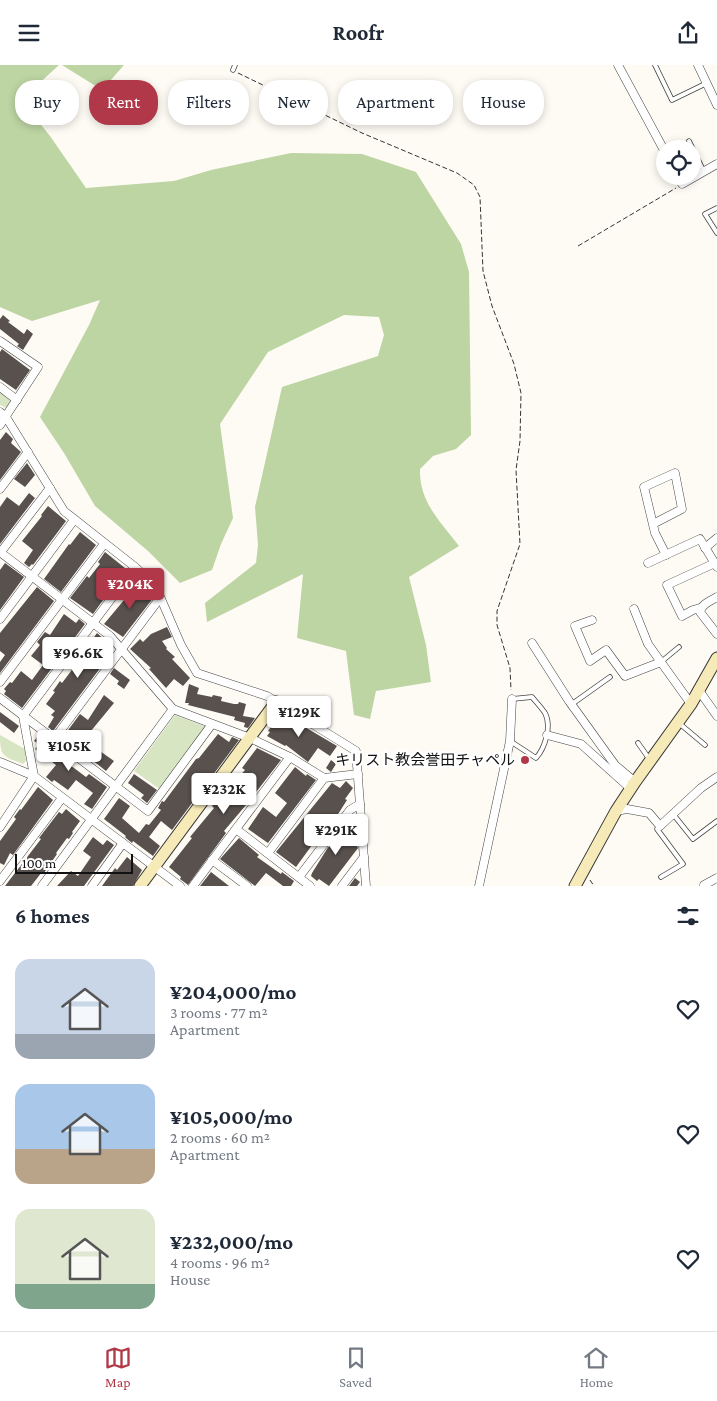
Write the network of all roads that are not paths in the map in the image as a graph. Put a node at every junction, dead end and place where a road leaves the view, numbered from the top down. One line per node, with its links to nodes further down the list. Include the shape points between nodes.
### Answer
1 (235, 65): 6 (lane)
2 (630, 65): 5 (street)
3 (655, 65): 7 (lane, via 672,99)
4 (698, 65): 7 (street)
5 (620, 67): 10 (street)
6 (233, 70)
7 (707, 83): 8 (street)
8 (714, 90): 9 (street)
9 (717, 105)
10 (659, 140)
11 (717, 164): 13 (street)
12 (701, 166): 13 (lane)
13 (704, 172): 14 (street)
14 (701, 174)
15 (717, 208): 16 (lane, via 705,214)
16 (717, 233)
17 (0, 341): 19 (street, via 38,367)
18 (0, 387): 19 (street)
19 (18, 399): 20 (street)
20 (3, 414): 21 (street); 22 (street)
21 (0, 425)
22 (28, 452): 23 (street); 24 (street)
23 (50, 488): 25 (street, via 64,511); 30 (street)
24 (0, 489)
25 (74, 520): 28 (street); 35 (street)
26 (653, 524): 26 (street, via 644,487 675,473 682,509); 31 (street)
27 (717, 538): 29 (street)
28 (104, 544): 34 (street); 38 (street)
29 (706, 548): 31 (street, via 700,539); 33 (street)
30 (0, 553): 35 (street)
31 (666, 555): 32 (street)
32 (648, 563)
33 (716, 565): 39 (street, via 667,585 682,616)
34 (135, 567): 37 (street, via 155,585); 43 (street)
35 (32, 576): 38 (street); 41 (street)
36 (717, 597): 39 (street)
37 (160, 598): 47 (street); 55 (street, via 197,673 267,696)
38 (63, 599): 43 (street); 51 (street)
39 (700, 608): 44 (street, via 701,615)
40 (634, 609): 49 (street, via 648,644)
41 (0, 619)
42 (592, 620): 49 (street, via 575,626 590,661 606,650 625,676)
43 (93, 622): 47 (street); 60 (street)
44 (717, 634)
45 (532, 643): 56 (street)
46 (678, 647): 49 (lane)
47 (122, 649): 58 (street); 65 (street)
48 (717, 658): 52 (street)
49 (661, 662): 57 (street)
50 (610, 677): 56 (lane)
51 (0, 682)
52 (698, 689): 57 (street); 59 (street)
53 (0, 699): 60 (street)
54 (512, 699): 63 (lane, via 532,697 546,714); 66 (street)
55 (276, 702): 64 (street); 72 (street, via 356,751)
56 (572, 704): 76 (street)
57 (691, 704): 61 (street)
58 (173, 709): 62 (street); 77 (street)
59 (717, 715)
60 (23, 716): 65 (street); 73 (street)
61 (678, 723): 68 (lane); 70 (street)
62 (212, 724): 64 (street); 77 (street, via 148,811)
63 (548, 735): 66 (lane, via 543,751 536,758); 76 (street, via 581,744)
64 (250, 738): 69 (street); 91 (street)
65 (54, 739): 77 (street)
66 (510, 741): 106 (street)
67 (638, 743): 70 (lane)
68 (705, 745)
69 (290, 757): 74 (street); 86 (street)
70 (650, 760): 76 (street)
71 (0, 762): 73 (street)
72 (358, 774): 74 (street); 79 (street)
73 (34, 777): 78 (street); 85 (street)
74 (324, 777): 88 (street)
75 (717, 777): 81 (street)
76 (633, 785): 80 (street)
77 (115, 787): 82 (street)
78 (62, 798): 82 (street); 95 (street)
79 (360, 804): 89 (street); 92 (street, via 350,810)
80 (616, 811): 84 (street, via 627,809 649,813); 107 (street)
81 (673, 814): 83 (lane, via 693,839); 84 (street)
82 (91, 819): 87 (street); 97 (street)
83 (717, 821)
84 (660, 826): 93 (lane, via 657,829 682,864)
85 (0, 827)
86 (236, 829): 88 (street); 90 (street)
87 (123, 843): 91 (street); 98 (street)
88 (268, 853): 92 (street)
89 (364, 857): 104 (street); 105 (street)
90 (212, 860): 101 (street); 102 (street)
91 (154, 867): 99 (street); 100 (street)
92 (299, 877): 103 (street)
93 (661, 877)
94 (717, 878): 96 (street)
95 (0, 881)
96 (704, 885)
97 (42, 886)
98 (92, 886)
99 (140, 886)
100 (180, 886)
101 (192, 886)
102 (247, 886)
103 (310, 886)
104 (342, 886)
105 (366, 886)
106 (480, 886)
107 (575, 886)

